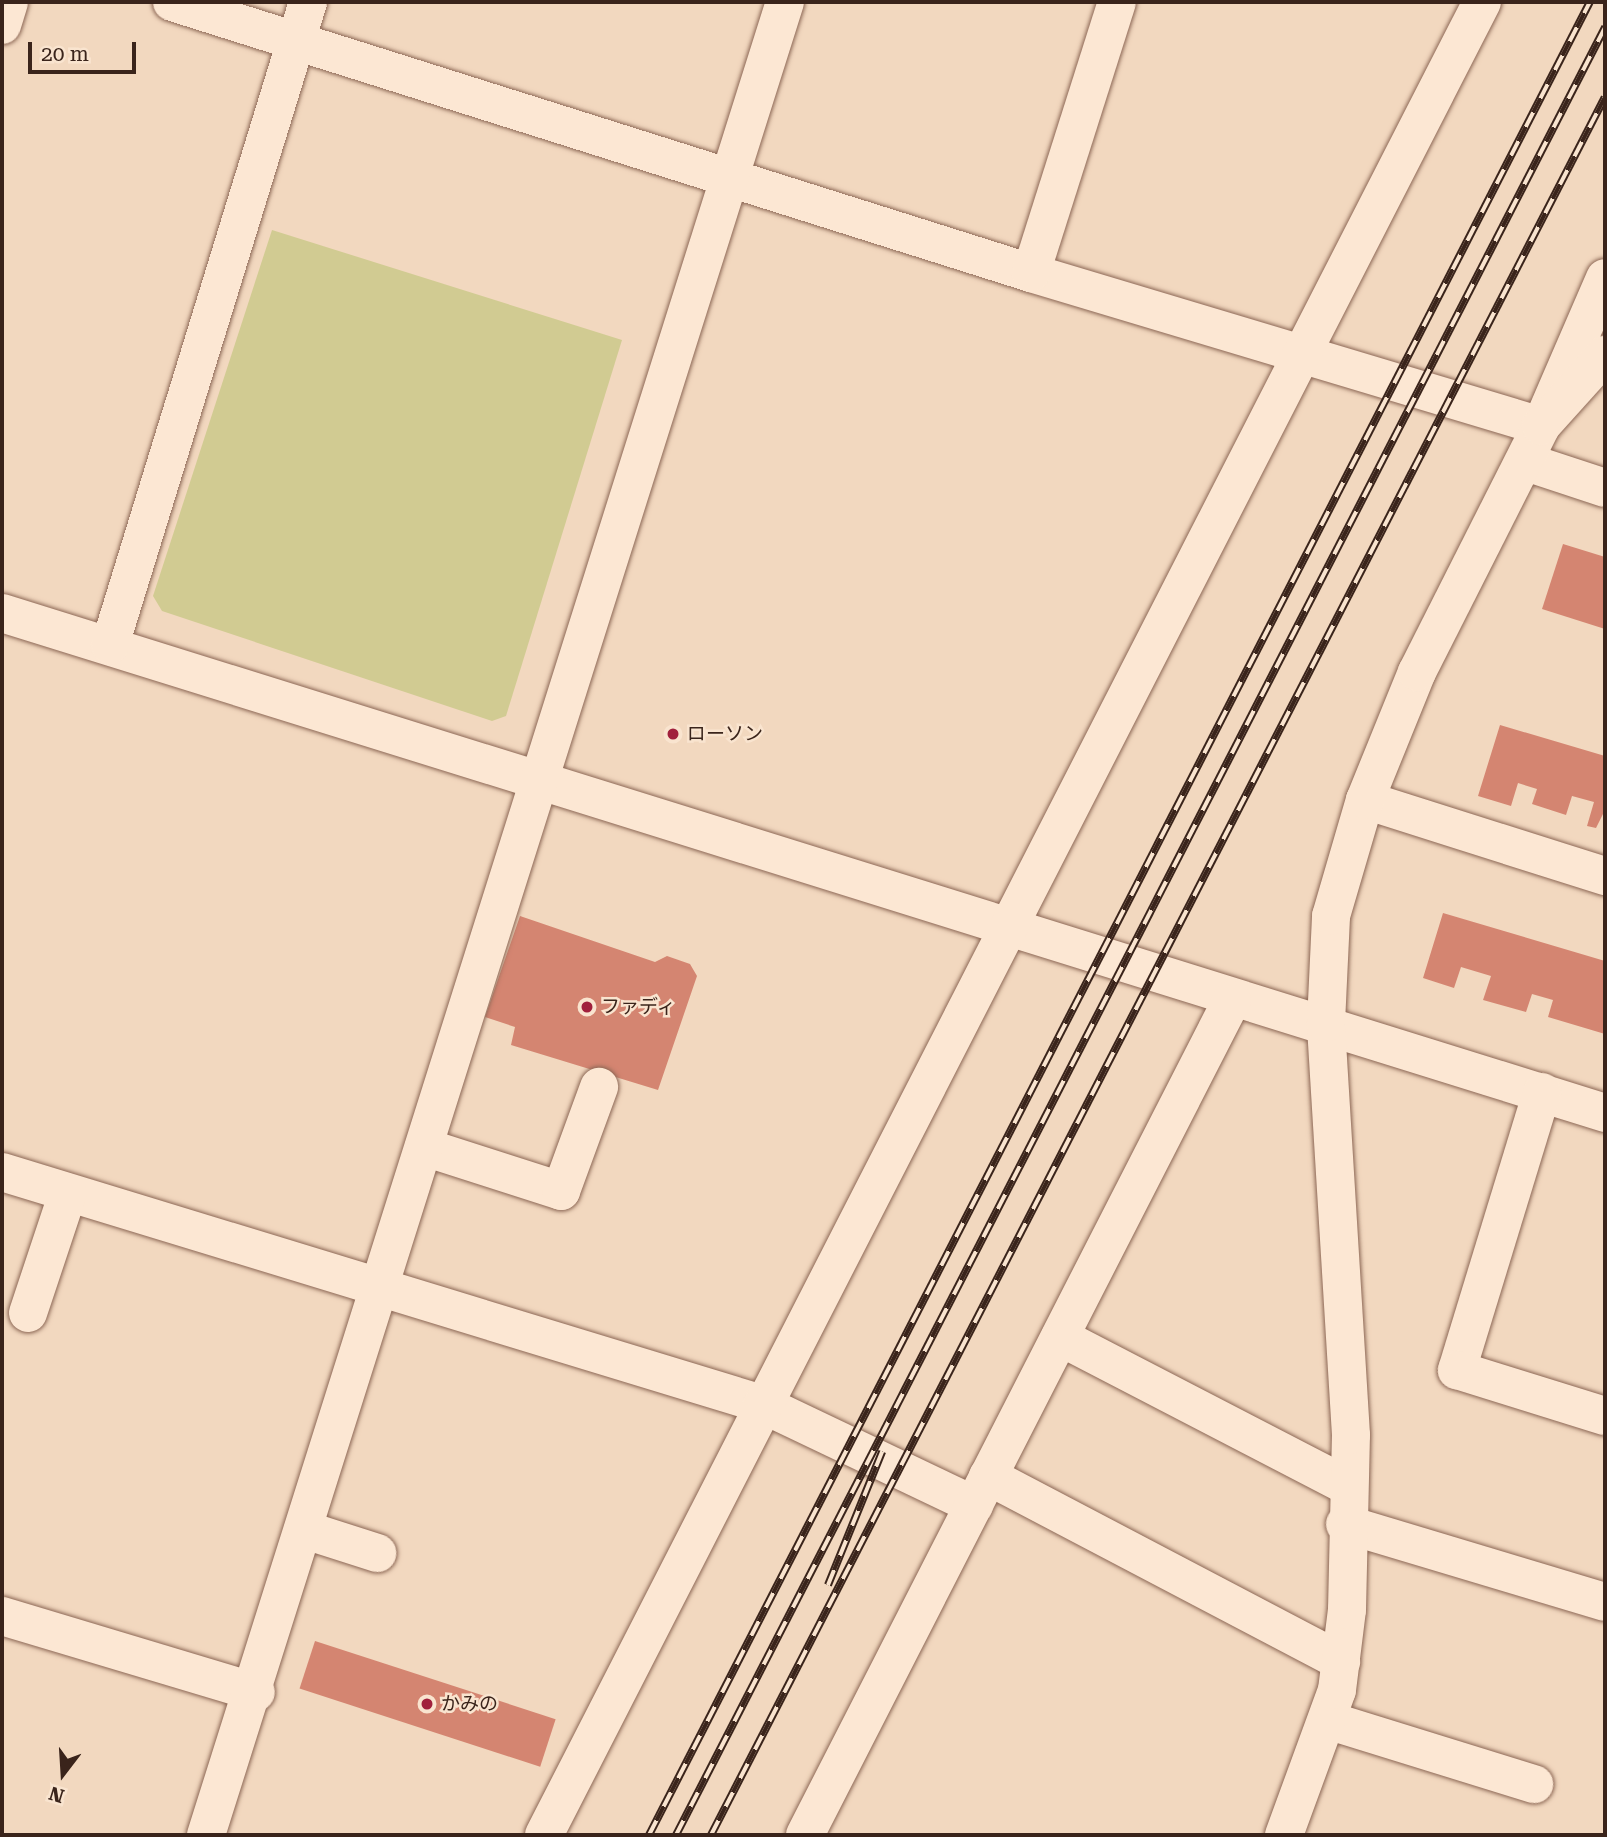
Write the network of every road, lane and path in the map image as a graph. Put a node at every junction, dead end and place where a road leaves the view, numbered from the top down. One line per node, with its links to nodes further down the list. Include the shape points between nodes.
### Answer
1 (9, 2): 7 (street)
2 (172, 2): 8 (street)
3 (308, 2): 8 (street)
4 (785, 2): 9 (street)
5 (1117, 2): 10 (street)
6 (1482, 2): 12 (street)
7 (2, 25)
8 (295, 41): 9 (street); 18 (street)
9 (730, 173): 10 (street); 19 (street)
10 (1031, 273): 12 (street)
11 (1605, 278): 14 (street)
12 (1301, 354): 14 (street); 22 (street)
13 (1605, 355): 14 (street)
14 (1541, 426): 15 (street)
15 (1526, 463): 16 (street); 20 (street, via 1417,673)
16 (1605, 488)
17 (2, 613): 18 (street)
18 (110, 645): 19 (street)
19 (538, 779): 22 (street); 28 (street)
20 (1365, 800): 21 (street); 24 (street, via 1331,916)
21 (1605, 876)
22 (1010, 929): 23 (street); 34 (street)
23 (1232, 1000): 24 (street); 33 (street)
24 (1326, 1023): 26 (street); 36 (street, via 1351,1435)
25 (599, 1087): 28 (street, via 561,1191)
26 (1542, 1093): 27 (street); 35 (street, via 1457,1370)
27 (1605, 1113)
28 (424, 1147): 31 (street)
29 (2, 1172): 30 (street)
30 (68, 1193): 31 (street); 32 (street)
31 (380, 1289): 34 (street); 39 (street)
32 (29, 1313)
33 (1060, 1336): 36 (street); 37 (street)
34 (762, 1404): 37 (street); 48 (street)
35 (1605, 1416)
36 (1347, 1486): 38 (street)
37 (981, 1490): 43 (street); 49 (street)
38 (1345, 1524): 41 (street); 43 (street)
39 (306, 1530): 40 (street); 44 (street)
40 (377, 1553)
41 (1605, 1602)
42 (2, 1616): 44 (street)
43 (1341, 1661): 45 (street)
44 (256, 1692): 47 (street)
45 (1327, 1720): 46 (street); 50 (street)
46 (1534, 1784)
47 (206, 1835)
48 (544, 1835)
49 (804, 1835)
50 (1283, 1835)

